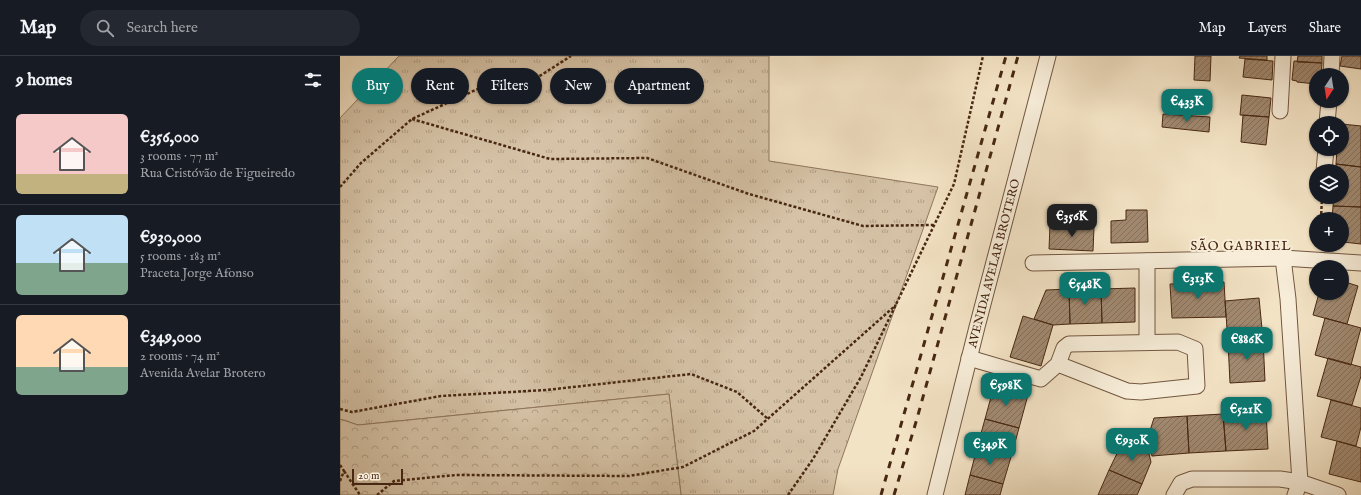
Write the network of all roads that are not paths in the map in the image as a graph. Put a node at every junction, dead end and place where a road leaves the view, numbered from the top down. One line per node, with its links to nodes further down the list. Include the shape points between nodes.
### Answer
1 (1048, 56): 11 (street, AVENIDA AVELAR BROTERO)
2 (1283, 56): 5 (street)
3 (1332, 56): 4 (street)
4 (1331, 68)
5 (1280, 111)
6 (1283, 258): 7 (street); 9 (street); 13 (street, via 1288,299)
7 (1147, 260): 8 (street); 10 (street)
8 (1033, 263)
9 (1361, 263)
10 (1147, 342): 12 (street, via 1069,344 1064,348); 12 (street, via 1178,342 1196,349 1197,386 1127,391)
11 (970, 358): 12 (street, via 1041,379); 14 (street, AVENIDA AVELAR BROTERO)
12 (1058, 364)
13 (1297, 488): 15 (street, via 1262,478 1192,479 1181,483); 16 (street)
14 (935, 495)
15 (1174, 495)
16 (1338, 495)

